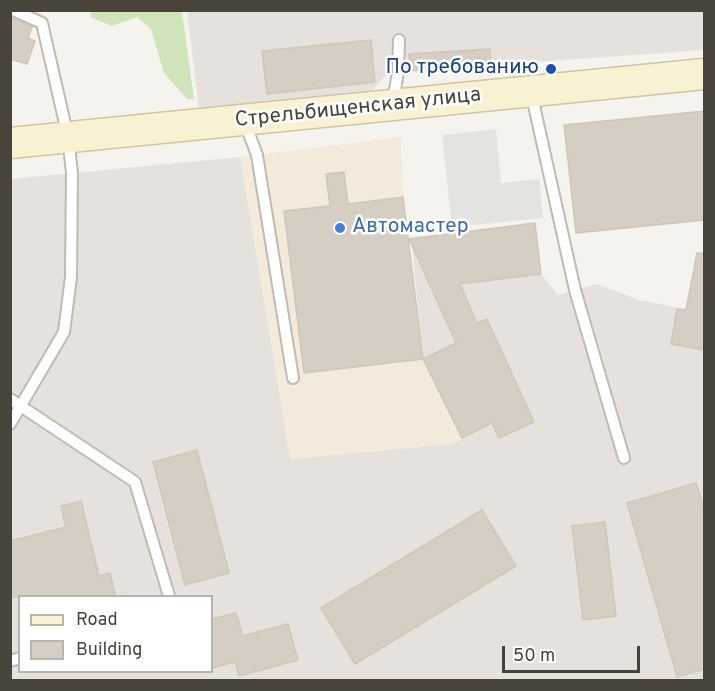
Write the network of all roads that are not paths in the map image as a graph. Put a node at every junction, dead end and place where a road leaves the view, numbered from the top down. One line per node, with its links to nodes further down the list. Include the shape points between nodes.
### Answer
1 (13, 10): 7 (lane, via 42,22)
2 (399, 40): 5 (lane)
3 (705, 74): 4 (main road, Стрельбищенская улица)
4 (531, 91): 5 (main road, Стрельбищенская улица); 13 (lane, via 575,290)
5 (392, 105): 6 (main road, Стрельбищенская улица)
6 (244, 120): 7 (main road, Стрельбищенская улица); 9 (lane, via 256,155)
7 (68, 137): 8 (main road, Стрельбищенская улица); 11 (lane, via 72,173 71,278 64,332)
8 (10, 143)
9 (293, 378)
10 (10, 399): 11 (lane)
11 (22, 406): 12 (lane); 14 (lane, via 135,482)
12 (10, 424)
13 (624, 458)
14 (168, 595)

